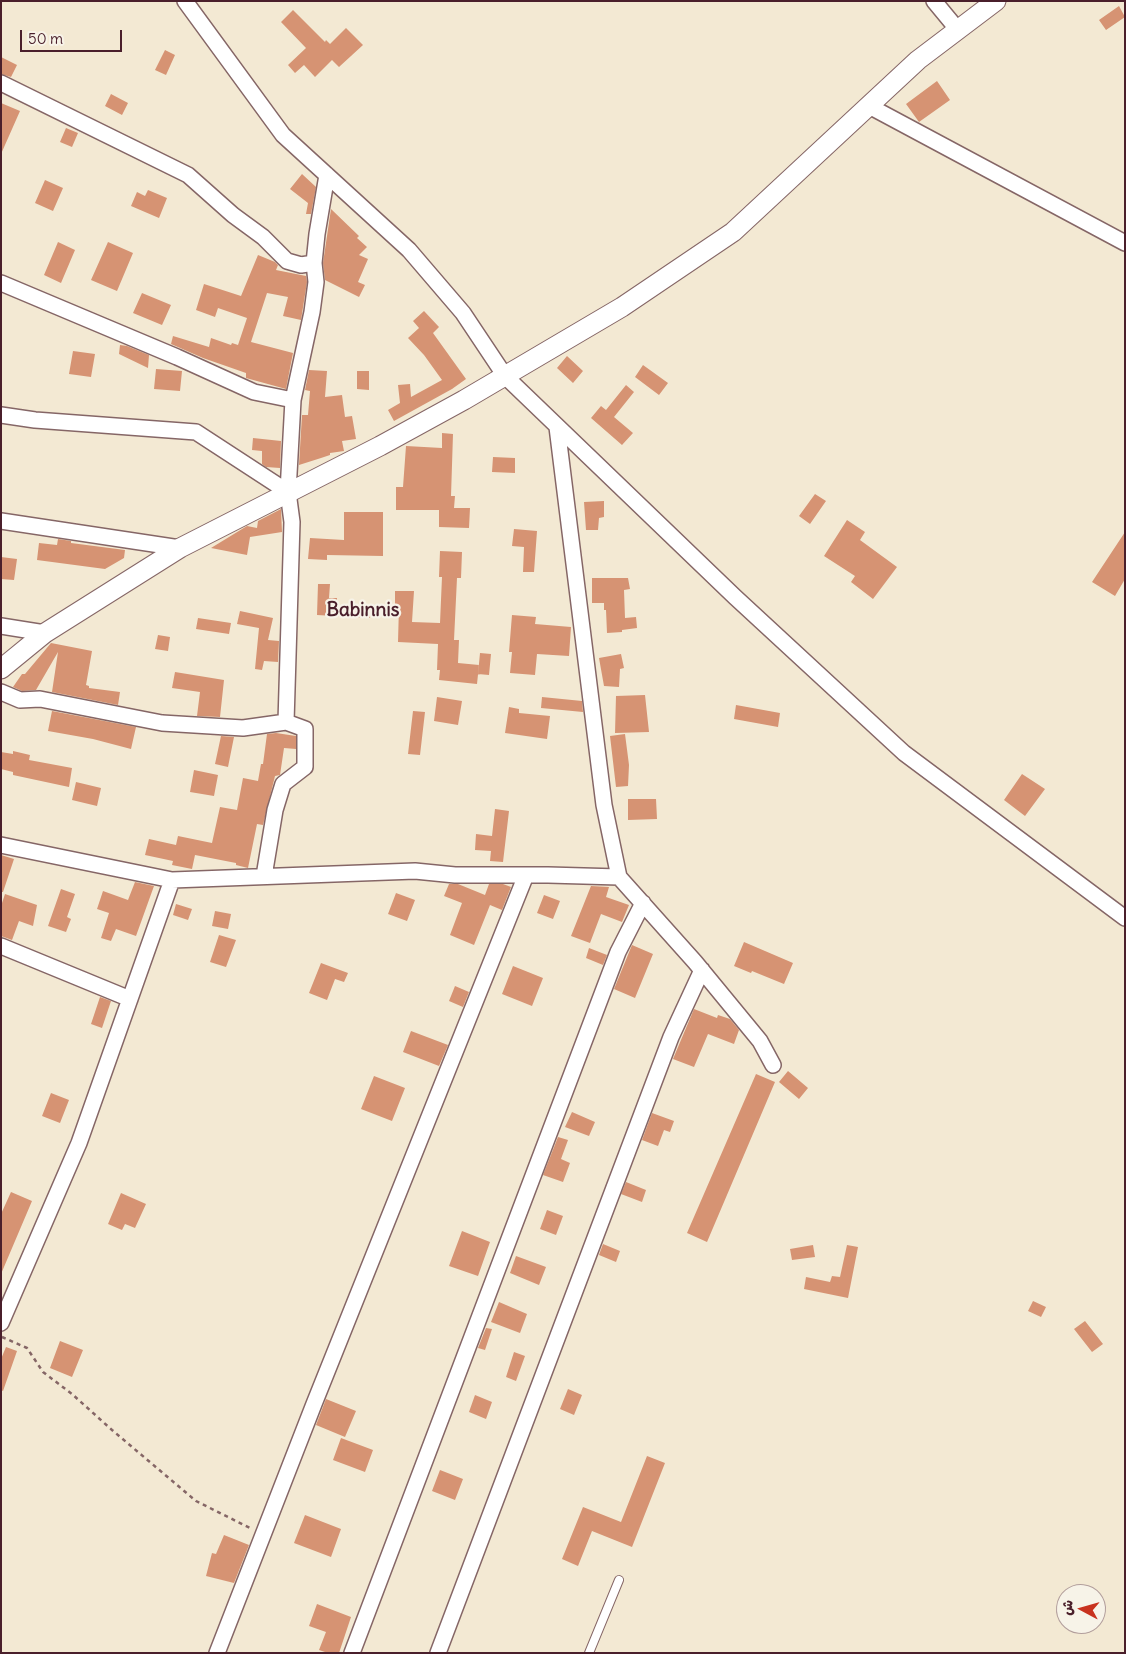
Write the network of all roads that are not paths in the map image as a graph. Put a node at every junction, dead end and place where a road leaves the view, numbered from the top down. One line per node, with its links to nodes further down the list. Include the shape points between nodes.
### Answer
1 (185, 1): 7 (street, via 283,134)
2 (934, 1): 4 (street)
3 (996, 1): 4 (street)
4 (958, 30): 6 (street, via 918,60)
5 (1, 83): 9 (street, via 188,175 287,261 301,266)
6 (869, 106): 8 (street); 11 (street, via 733,232 622,307)
7 (327, 175): 9 (street); 11 (street, via 409,250 463,313)
8 (1125, 243)
9 (314, 263): 12 (street, via 316,282 312,312)
10 (1, 283): 12 (street, via 254,392)
11 (505, 376): 14 (street); 15 (street, via 380,446)
12 (293, 400): 15 (street)
13 (1, 414): 15 (street, via 35,420 196,432)
14 (557, 427): 26 (street, via 604,805); 29 (street, via 904,753)
15 (288, 492): 17 (street); 22 (street, via 292,522)
16 (1, 521): 17 (street)
17 (180, 548): 19 (street)
18 (1, 626): 19 (street)
19 (45, 633): 20 (street)
20 (1, 669)
21 (1, 692): 22 (street, via 20,700 40,700 162,723 243,728)
22 (286, 722): 25 (street, via 305,729 305,767 283,784 275,810)
23 (1, 844): 27 (street)
24 (526, 875): 25 (street, via 455,875 415,871); 26 (street); 36 (street)
25 (264, 876): 27 (street)
26 (620, 877): 28 (street)
27 (172, 880): 32 (street)
28 (643, 903): 31 (street); 37 (street, via 618,952)
29 (1125, 918)
30 (1, 946): 32 (street)
31 (702, 970): 33 (street, via 760,1041); 38 (street, via 672,1037)
32 (130, 998): 34 (street, via 78,1143)
33 (773, 1065)
34 (1, 1323)
35 (620, 1580): 39 (lane)
36 (217, 1653)
37 (352, 1653)
38 (438, 1653)
39 (590, 1653)

